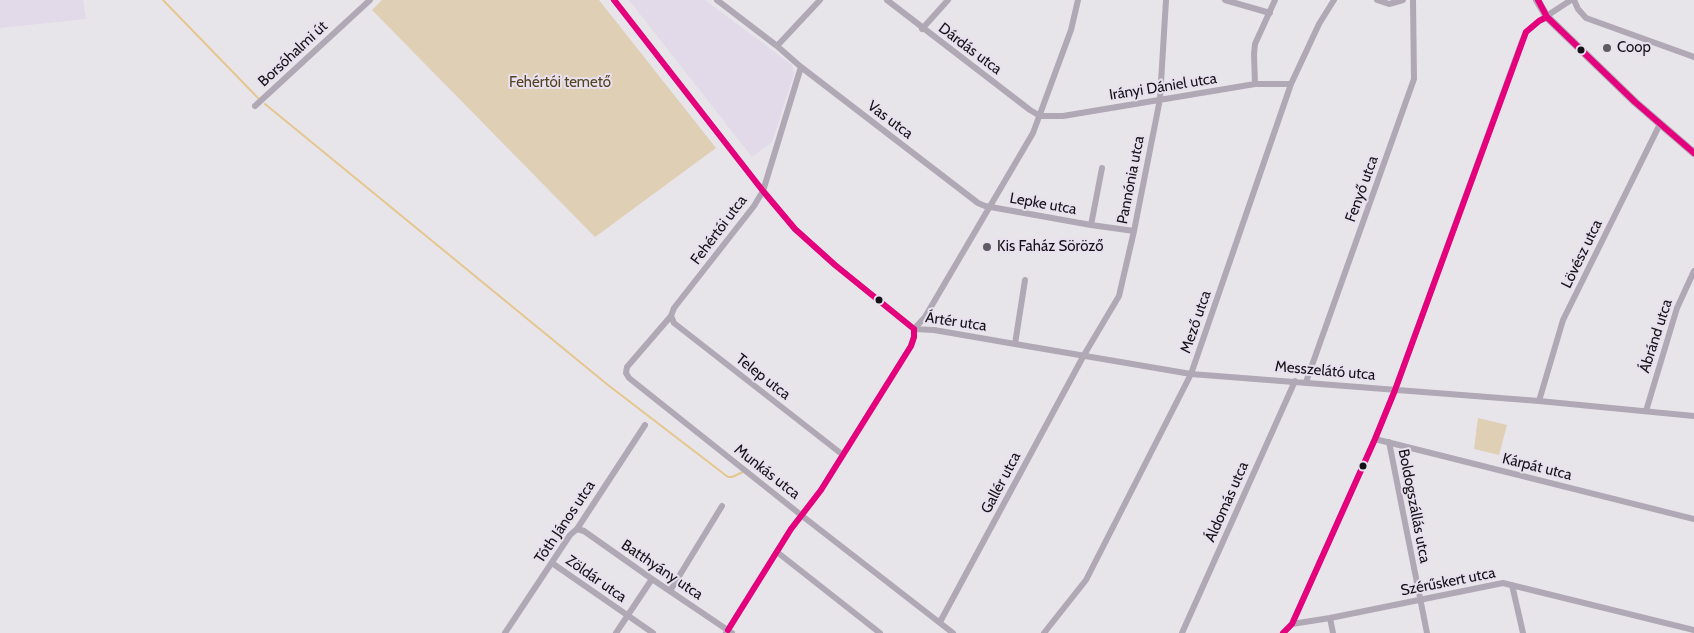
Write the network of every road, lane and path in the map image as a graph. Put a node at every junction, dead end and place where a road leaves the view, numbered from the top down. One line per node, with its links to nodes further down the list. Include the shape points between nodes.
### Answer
1 (370, 0): 26 (street, Borsóhalmi út)
2 (614, 0): 31 (street, Ártér utca)
3 (717, 0): 20 (street, Vas utca)
4 (820, 0): 20 (street)
5 (887, 0): 19 (street, Dárdás utca)
6 (948, 0): 19 (street)
7 (1078, 0): 27 (street, via 1071,30)
8 (1166, 0): 25 (street, Pannónia utca)
9 (1225, 0): 17 (street)
10 (1275, 0): 17 (street)
11 (1334, 0): 24 (street, Mező utca)
12 (1377, 0): 13 (street, via 1389,4)
13 (1403, 0)
14 (1413, 0): 43 (street, Fenyő utca, via 1414,80)
15 (1537, 0): 18 (street)
16 (1572, 0): 18 (street); 21 (street, via 1586,18)
17 (1270, 13): 23 (street, via 1255,44)
18 (1547, 17): 28 (street); 44 (street, via 1526,32 1521,44)
19 (922, 28): 27 (street, Dárdás utca)
20 (778, 46): 22 (street, Vas utca)
21 (1694, 57)
22 (801, 67): 31 (street, Fehértói utca); 32 (street, Vas utca, via 978,203)
23 (1255, 84): 24 (street, Irányi Dániel utca); 25 (street, Irányi Dániel utca)
24 (1291, 84): 41 (street, Mező utca)
25 (1160, 99): 27 (street, Irányi Dániel utca, via 1063,116); 34 (street, Pannónia utca)
26 (255, 106)
27 (1040, 116): 32 (street)
28 (1660, 124): 29 (street); 45 (street, Lövész utca, via 1564,320)
29 (1694, 153)
30 (1102, 168): 33 (street, Lepke utca)
31 (763, 191): 37 (street, Fehértói utca); 38 (street, Ártér utca, via 795,229)
32 (991, 207): 33 (street, Lepke utca); 38 (street, via 925,317)
33 (1091, 225): 34 (street, Lepke utca)
34 (1134, 231): 40 (street, Pannónia utca, via 1119,296)
35 (1694, 271): 46 (street, Ábránd utca, via 1676,308)
36 (1025, 280): 39 (street)
37 (671, 316): 51 (street, Telep utca, via 674,323); 53 (street, Munkás utca, via 627,367 629,378)
38 (914, 329): 39 (street, Ártér utca); 51 (street, via 911,346)
39 (1015, 344): 40 (street, Messzelátó utca)
40 (1084, 355): 41 (street, Messzelátó utca); 64 (street, Gallér utca)
41 (1191, 374): 42 (street, Messzelátó utca); 73 (street, Mező utca, via 1086,580)
42 (1295, 381): 43 (street, Messzelátó utca); 74 (street, Áldomás utca)
43 (1306, 382): 44 (street, Messzelátó utca)
44 (1395, 390): 45 (street, Messzelátó utca); 49 (street)
45 (1539, 401): 46 (street, Messzelátó utca)
46 (1646, 411): 47 (street, Messzelátó utca)
47 (1694, 416)
48 (644, 426): 55 (street, Tóth János utca)
49 (1375, 439): 50 (street, Kárpát utca); 65 (street)
50 (1389, 442): 54 (street, Kárpát utca); 61 (street, Boldogszállás utca)
51 (843, 455): 53 (street)
52 (722, 506): 60 (street)
53 (801, 515): 56 (street); 64 (street, Munkás utca)
54 (1694, 520)
55 (577, 529): 57 (street, Tóth János utca); 58 (street, Batthyány utca)
56 (777, 552): 67 (street); 71 (street)
57 (552, 563): 62 (street, Zöldár utca); 68 (street, Tóth János utca)
58 (652, 579): 60 (street, Batthyány utca); 62 (street)
59 (1512, 584): 61 (street, Szérűskert utca, via 1503,583); 66 (street, Szérűskert utca); 78 (street)
60 (670, 591): 67 (street, Batthyány utca)
61 (1420, 600): 63 (street, Szérűskert utca); 77 (street, Boldogszállás utca)
62 (627, 616): 69 (street); 70 (street, Zöldár utca)
63 (1330, 618): 65 (street, Szérűskert utca); 76 (street)
64 (940, 622): 72 (street, Munkás utca)
65 (1292, 624): 75 (street)
66 (1694, 630)
67 (729, 632)
68 (505, 633)
69 (616, 633)
70 (653, 633)
71 (880, 633)
72 (953, 633)
73 (1044, 633)
74 (1182, 633)
75 (1283, 633)
76 (1333, 633)
77 (1427, 633)
78 (1523, 633)

